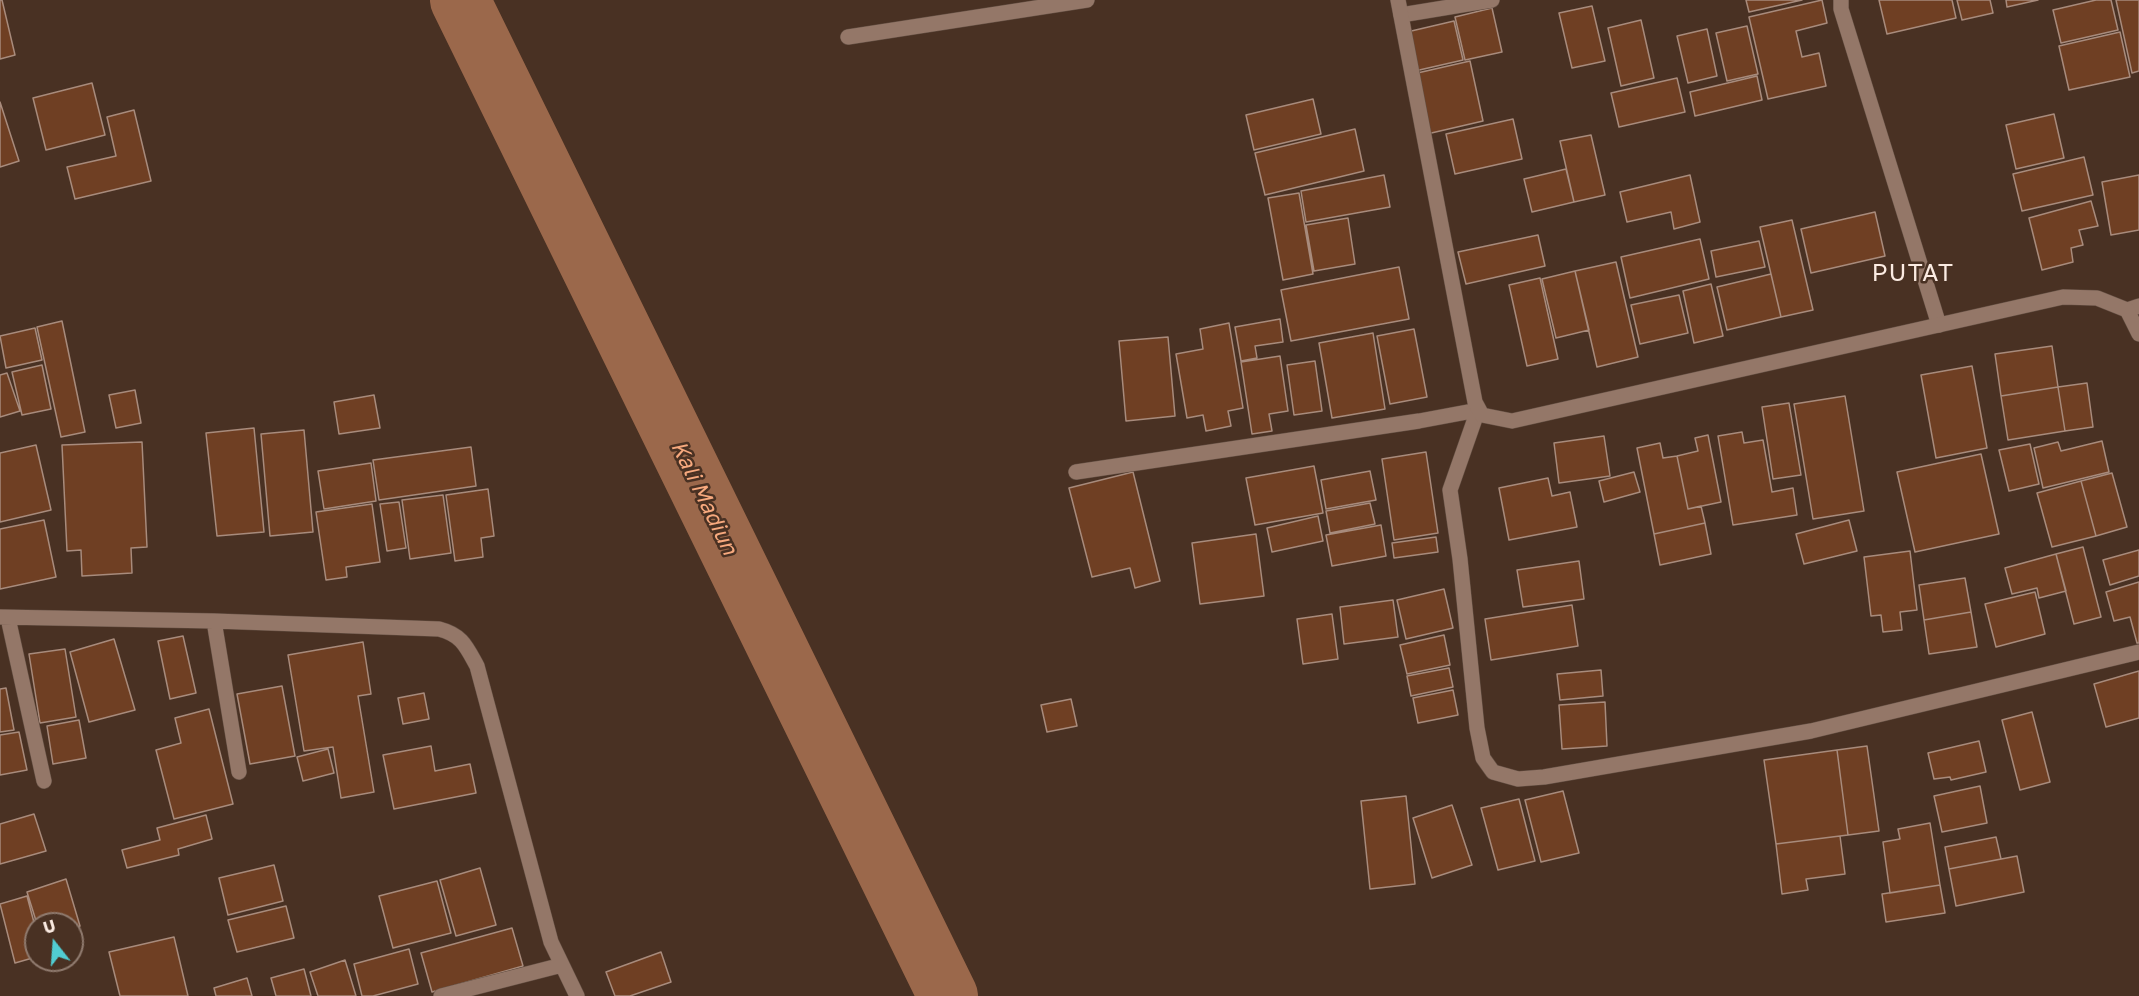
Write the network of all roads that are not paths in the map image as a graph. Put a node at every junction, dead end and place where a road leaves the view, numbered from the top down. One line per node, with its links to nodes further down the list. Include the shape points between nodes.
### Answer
1 (1087, 0): 5 (street)
2 (1492, 0): 4 (street)
3 (1842, 0): 7 (street, via 1841,9)
4 (1399, 8): 9 (street)
5 (848, 37)
6 (2133, 308): 7 (street, via 2097,298 2063,297); 8 (street)
7 (1939, 325): 9 (street, via 1512,421 1487,417)
8 (2139, 334)
9 (1478, 410): 10 (street); 13 (street, via 1450,490 1477,728 1483,758 1494,772 1518,779 1544,777 1811,731)
10 (1076, 472)
11 (4, 617): 12 (street); 15 (street)
12 (214, 621): 14 (street); 16 (street, via 439,629 452,632 464,642 477,666 551,942)
13 (2139, 652)
14 (238, 772)
15 (44, 781)
16 (562, 965): 17 (street); 18 (street)
17 (441, 996)
18 (577, 996)

